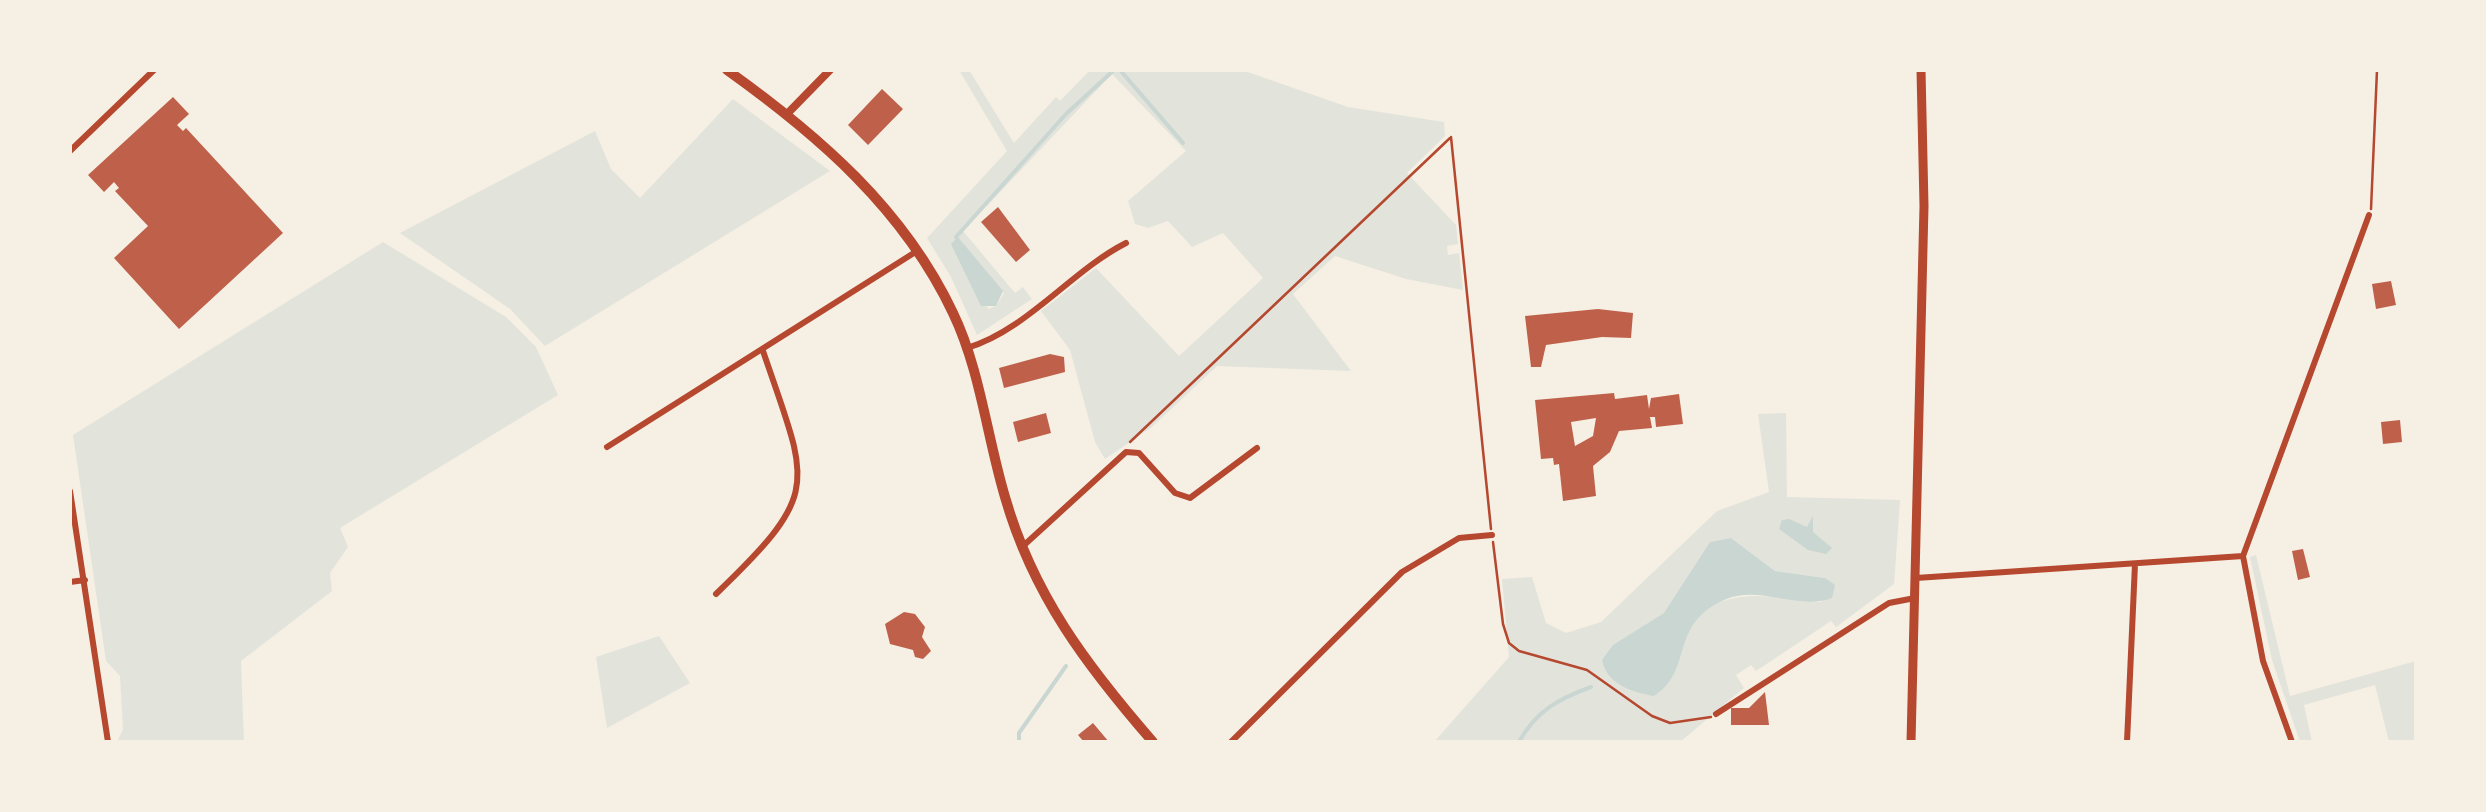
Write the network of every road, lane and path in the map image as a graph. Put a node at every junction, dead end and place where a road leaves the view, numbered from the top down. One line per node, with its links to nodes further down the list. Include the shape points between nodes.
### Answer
1 (154, 70): 7 (street)
2 (726, 70): 6 (main road)
3 (830, 70): 6 (street)
4 (1921, 70): 21 (main road)
5 (2377, 70): 8 (path)
6 (786, 114): 10 (main road, via 848,167)
7 (70, 151)
8 (2369, 215): 19 (street)
9 (1126, 242): 11 (street, via 998,334)
10 (916, 250): 11 (main road); 12 (street)
11 (966, 348): 18 (main road)
12 (763, 351): 14 (street); 24 (street, via 800,474 788,518)
13 (1129, 443): 17 (path, via 1450,138)
14 (607, 447)
15 (1258, 448): 18 (street, via 1190,498 1175,493 1139,453 1126,452)
16 (70, 491): 22 (street)
17 (1492, 535): 26 (path, via 1502,624 1519,651 1587,670 1670,723); 29 (street, via 1459,538 1402,572)
18 (1021, 548): 28 (main road, via 1067,637)
19 (2242, 556): 20 (street); 32 (street, via 2263,661)
20 (2135, 564): 21 (street); 31 (street)
21 (1916, 578): 25 (main road)
22 (85, 580): 23 (street); 27 (street)
23 (70, 582)
24 (716, 594)
25 (1915, 598): 26 (street, via 1889,603); 30 (main road)
26 (1716, 714)
27 (108, 742)
28 (1153, 742)
29 (1230, 742)
30 (1911, 742)
31 (2127, 742)
32 (2292, 742)

